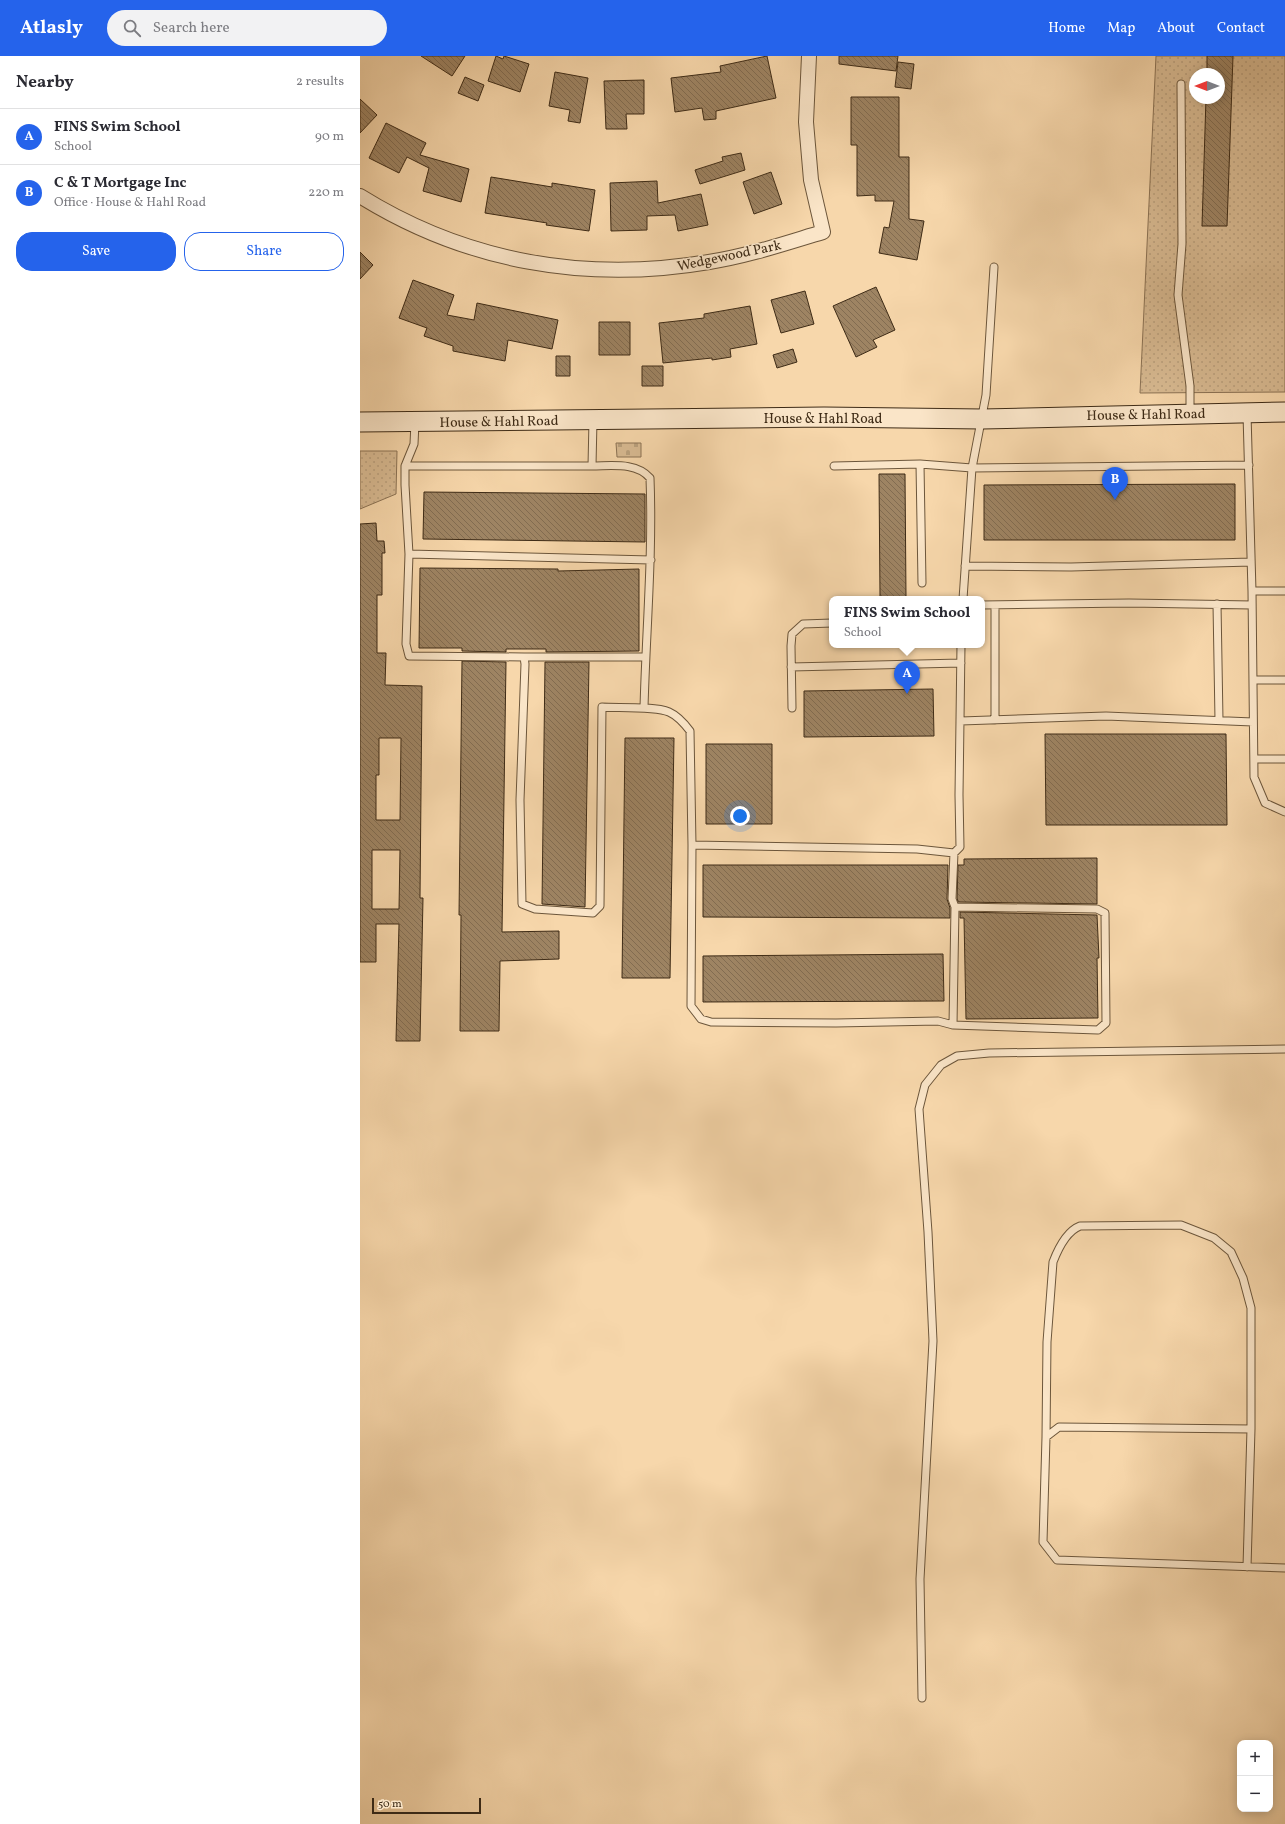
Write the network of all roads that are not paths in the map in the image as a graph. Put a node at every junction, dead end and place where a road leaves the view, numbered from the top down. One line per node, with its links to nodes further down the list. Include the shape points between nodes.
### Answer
1 (809, 56): 3 (street, Wedgewood Park, via 806,130 811,180 823,232 764,250 664,269 614,271 565,268 514,260 470,248 424,230)
2 (1180, 84): 7 (lane, via 1182,244 1178,295 1190,386)
3 (360, 196)
4 (994, 267): 8 (lane, via 986,395)
5 (1247, 412): 6 (street, House & Hahl Road); 7 (street, House & Hahl Road); 13 (lane)
6 (1285, 412)
7 (1190, 413): 8 (street, House & Hahl Road)
8 (982, 419): 9 (street, House & Hahl Road, via 824,417); 17 (lane)
9 (593, 420): 11 (street, House & Hahl Road); 15 (lane)
10 (360, 422): 11 (street, House & Hahl Road)
11 (415, 422): 14 (lane, via 414,444)
12 (920, 464): 16 (lane); 17 (lane); 22 (lane)
13 (1249, 465): 17 (lane); 20 (lane)
14 (405, 466): 15 (lane); 18 (lane)
15 (592, 466): 19 (lane, via 625,466 644,471 650,478)
16 (834, 466)
17 (972, 468): 21 (lane)
18 (409, 554): 19 (lane); 32 (lane, via 406,644 409,656)
19 (651, 560): 33 (lane)
20 (1251, 562): 21 (lane, via 1071,567); 23 (lane)
21 (965, 566): 25 (lane)
22 (922, 583)
23 (1252, 591): 24 (lane); 29 (lane)
24 (1285, 591)
25 (962, 596)
26 (1217, 604): 28 (lane); 29 (lane); 41 (lane)
27 (985, 605): 28 (lane)
28 (995, 605): 40 (lane)
29 (1252, 605): 36 (lane)
30 (829, 623): 35 (lane, via 803,624 792,634)
31 (961, 648): 34 (lane)
32 (524, 657): 33 (lane); 38 (lane, via 520,800 522,904 535,909 592,912 600,906 602,707)
33 (645, 657): 38 (lane)
34 (961, 663): 35 (lane); 42 (lane)
35 (791, 667): 39 (lane)
36 (1252, 680): 37 (lane); 43 (lane)
37 (1285, 680)
38 (644, 708): 47 (lane, via 668,712 682,721 690,731)
39 (792, 708)
40 (995, 720): 41 (lane, via 1106,716); 42 (lane)
41 (1219, 720): 43 (lane)
42 (961, 721): 48 (lane, via 960,847)
43 (1253, 722): 44 (lane)
44 (1254, 759): 45 (lane); 46 (lane, via 1254,777 1265,803)
45 (1285, 759)
46 (1285, 812)
47 (692, 845): 48 (lane, via 917,848); 50 (lane, via 691,1006 701,1019 711,1022 812,1023 938,1021)
48 (954, 852): 49 (lane, via 952,899)
49 (955, 908): 50 (lane); 50 (lane, via 1097,908 1105,913 1106,1023 1098,1030)
50 (953, 1025)
51 (1285, 1049): 56 (lane, via 989,1053 957,1056 941,1065 925,1086 918,1110 928,1232 933,1341 920,1579)
52 (1251, 1429): 53 (lane, via 1059,1427); 53 (lane, via 1251,1308 1243,1278 1231,1252 1214,1238 1181,1225 1080,1226 1074,1229 1056,1253 1053,1262 1047,1342); 54 (lane)
53 (1046, 1437): 54 (lane, via 1042,1542 1057,1560)
54 (1248, 1567): 55 (lane)
55 (1285, 1568)
56 (922, 1698)

